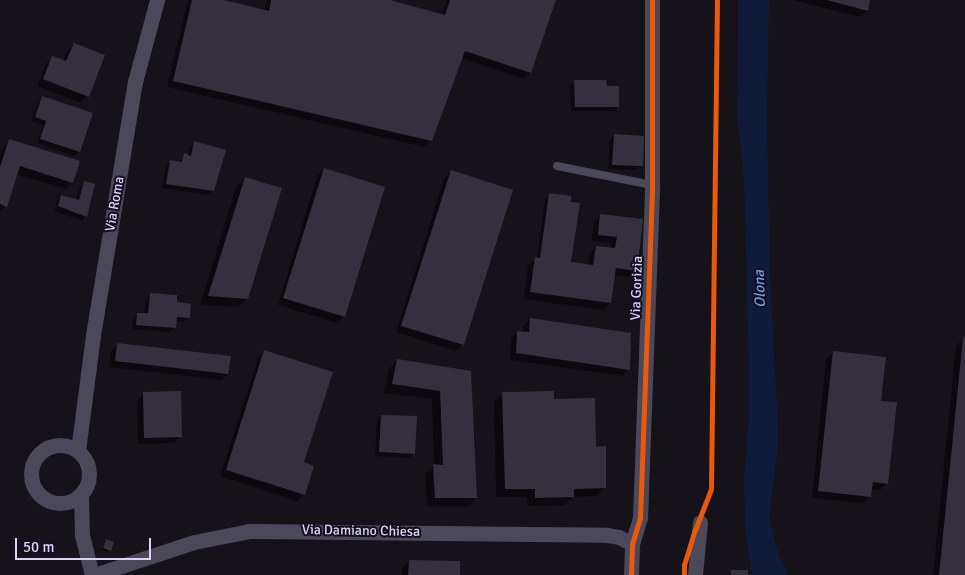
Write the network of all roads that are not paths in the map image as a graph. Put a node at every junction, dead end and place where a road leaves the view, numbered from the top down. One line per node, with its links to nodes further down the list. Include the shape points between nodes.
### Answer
1 (157, 0): 5 (street, Via Roma, via 135,82)
2 (652, 0): 4 (street, Via Gorizia)
3 (556, 166): 4 (lane)
4 (652, 185): 12 (street, Via Gorizia, via 640,518)
5 (82, 409): 6 (street, Via Roma); 7 (street, Via Roma)
6 (60, 444): 7 (street); 9 (street, Via Roma, via 40,452 30,469 34,489 40,496)
7 (78, 451): 8 (street, Via Roma, via 88,463 90,473)
8 (81, 494): 9 (street); 11 (street, Via Roma)
9 (59, 504): 11 (street, Via Roma, via 72,516)
10 (700, 522): 15 (street)
11 (82, 535): 13 (street, Via Roma)
12 (632, 544): 13 (street, Via Damiano Chiesa, via 607,535 267,530 194,542); 14 (street, Via Gorizia)
13 (93, 575)
14 (631, 575)
15 (695, 575)

